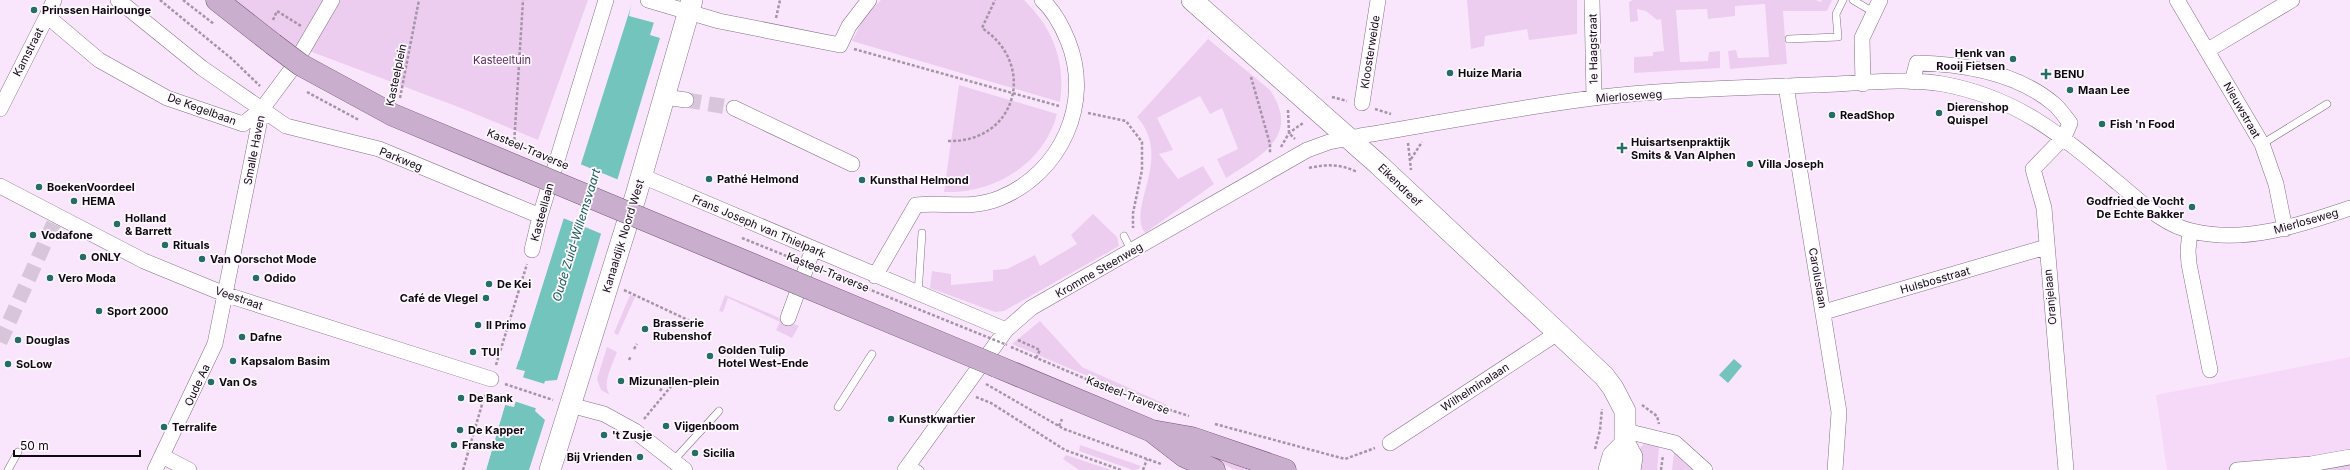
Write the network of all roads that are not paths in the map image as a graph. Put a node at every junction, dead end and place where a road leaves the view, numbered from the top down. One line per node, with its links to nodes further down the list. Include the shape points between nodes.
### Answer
1 (54, 0): 18 (street)
2 (118, 0): 31 (street, via 202,68)
3 (217, 0): 61 (main road, Kasteel-Traverse, bridge, via 301,64 393,115 989,374)
4 (332, 0): 31 (street, Smalle Haven, via 291,70)
5 (606, 0): 39 (street, Kasteellaan)
6 (869, 0): 16 (street, via 849,26 840,45 719,21)
7 (1042, 0): 48 (street, via 1058,20 1071,48 1077,76 1075,110 1058,151 1041,172 1018,190 998,199 974,206 916,205)
8 (1192, 0): 33 (street, Eikendreef)
9 (1378, 0): 27 (street, Kloosterweide)
10 (1592, 0): 25 (street, 1e Haagstraat)
11 (1843, 0): 19 (lane, via 1836,14 1838,36)
12 (1852, 0): 17 (lane)
13 (2177, 0): 20 (street, Nieuwstraat)
14 (2292, 0): 20 (street)
15 (654, 2): 16 (street)
16 (690, 6): 24 (street, Kanaaldijk Noord West)
17 (1877, 6): 22 (street, via 1862,38)
18 (47, 16): 30 (street, Kamstraat); 31 (street, De Kegelbaan, via 99,60 167,98 243,124)
19 (1789, 39)
20 (2208, 50): 34 (street, Nieuwstraat)
21 (1912, 82): 22 (street, Mierloseweg); 32 (street, Mierloseweg, via 1941,84 1978,92 2012,105); 32 (street, via 1917,63 1942,63 1995,73 2022,84 2054,104 2070,123)
22 (1863, 84): 23 (street, Mierloseweg)
23 (1786, 86): 25 (street, Mierloseweg); 51 (street, Caroluslaan)
24 (664, 96): 26 (street); 36 (street, Kanaaldijk Noord West)
25 (1594, 98): 33 (street, Mierloseweg)
26 (686, 100)
27 (1362, 103)
28 (2327, 104): 34 (lane)
29 (734, 108): 35 (street)
30 (0, 109)
31 (262, 109): 39 (street, Parkweg, via 286,126 379,149); 50 (street, Smalle Haven)
32 (2064, 137): 41 (street, Mierloseweg, via 2164,220); 44 (street, Oranjelaan, via 2034,169 2044,208)
33 (1348, 138): 45 (street, Kromme Steenweg, via 1307,150); 53 (street, Eikendreef)
34 (2262, 144): 40 (street, Nieuwstraat, via 2276,184)
35 (852, 164)
36 (642, 176): 46 (street, Frans Joseph van Thielpark); 58 (street, Kanaaldijk Noord West)
37 (0, 186): 50 (street, Veestraat, via 144,261)
38 (2350, 208): 40 (street, Mierloseweg)
39 (540, 216): 47 (street, Kasteellaan)
40 (2285, 229): 41 (street, Mierloseweg, via 2219,235)
41 (2190, 231): 56 (street, via 2189,264)
42 (922, 232): 49 (lane)
43 (1124, 236): 45 (lane)
44 (2046, 247): 51 (street, Hulsbosstraat); 80 (street, Oranjelaan)
45 (1136, 248): 54 (street, Kromme Steenweg, via 1031,308)
46 (813, 249): 48 (street, Frans Joseph van Thielpark); 52 (street)
47 (532, 250)
48 (875, 276): 49 (street, Frans Joseph van Thielpark)
49 (918, 294): 54 (street, Frans Joseph van Thielpark)
50 (227, 295): 57 (street, Veestraat); 65 (street, Oude Aa, via 215,344)
51 (1824, 312): 79 (street, Caroluslaan, via 1839,412)
52 (788, 318)
53 (1559, 332): 62 (street, Eikendreef, via 1613,388 1625,411); 63 (street, Wilhelminalaan)
54 (1008, 334): 68 (street, Kromme Steenweg, via 963,390)
55 (872, 354): 59 (lane)
56 (2210, 370)
57 (491, 379)
58 (570, 405): 67 (street, via 604,414 635,431); 72 (street, Kanaaldijk Noord West)
59 (838, 406)
60 (719, 411): 67 (lane)
61 (1152, 431): 74 (main road, Kasteel-Traverse, via 1184,456); 75 (main road, Kasteel-Traverse, via 1192,438)
62 (1626, 437): 76 (street, via 1613,456); 77 (street, Eikendreef, via 1632,457); 78 (street, via 1675,443)
63 (1390, 443)
64 (18, 452): 69 (lane)
65 (162, 456): 70 (street, Oude Aa); 71 (street)
66 (2350, 457): 81 (street, via 2311,464)
67 (674, 460): 73 (street)
68 (912, 468)
69 (8, 470)
70 (155, 470)
71 (189, 470)
72 (550, 470)
73 (685, 470)
74 (1214, 470)
75 (1285, 470)
76 (1609, 470)
77 (1630, 470)
78 (1705, 470)
79 (1835, 470)
80 (2066, 470)
81 (2237, 470)

